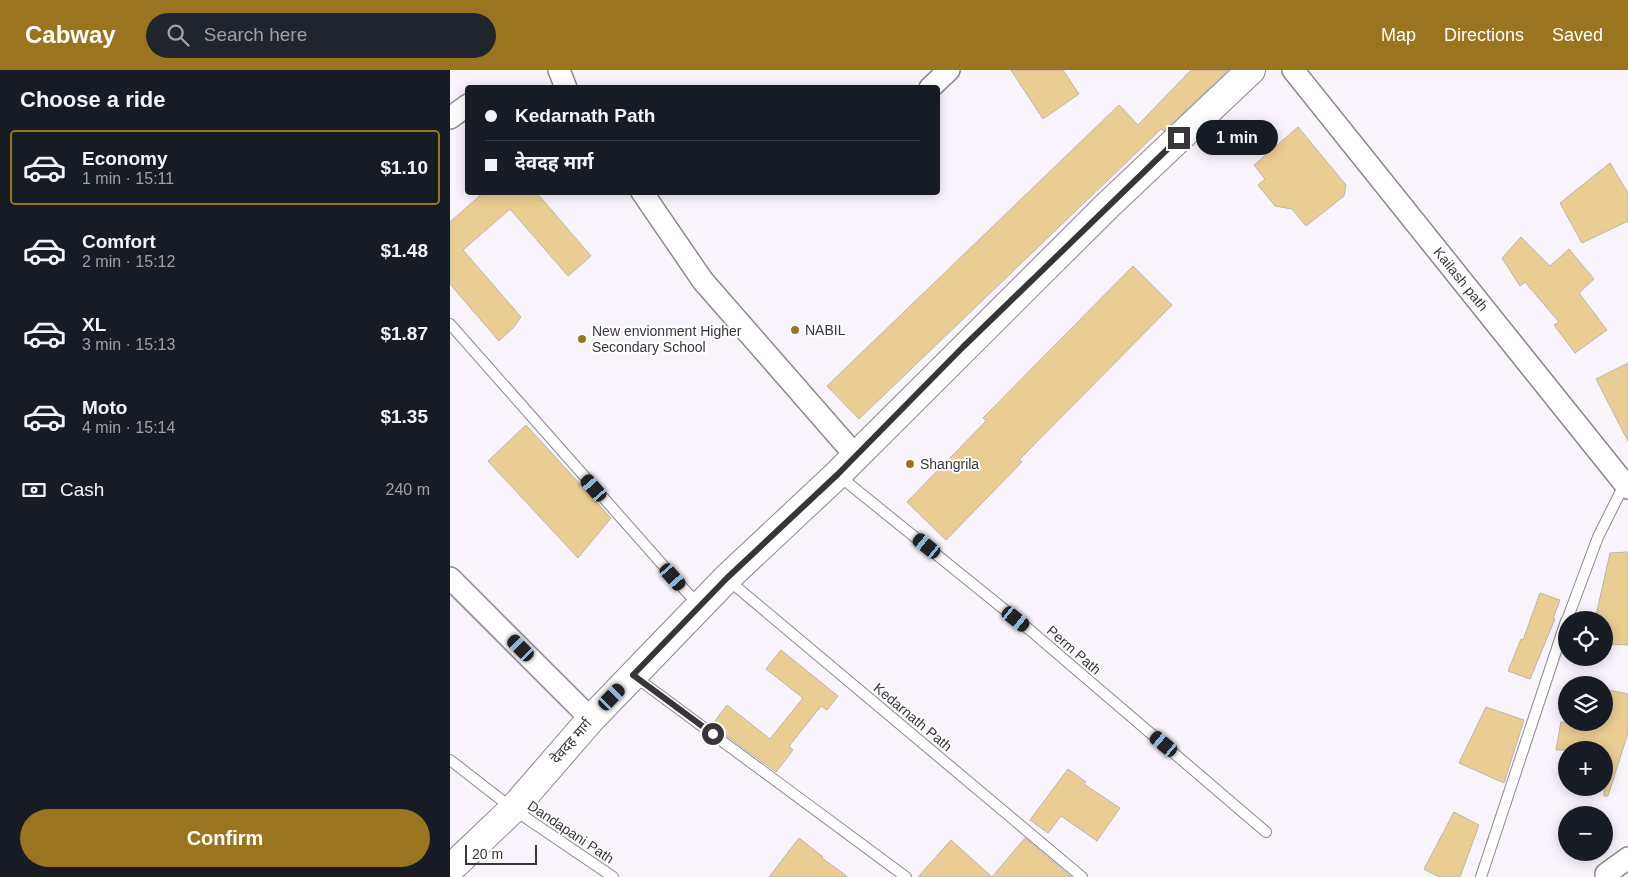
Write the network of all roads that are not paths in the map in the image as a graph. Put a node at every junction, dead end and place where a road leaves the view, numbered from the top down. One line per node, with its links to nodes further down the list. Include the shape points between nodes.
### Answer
1 (559, 70): 5 (street)
2 (949, 70): 6 (street)
3 (1251, 70): 11 (main road, देवदह मार्ग, via 1107,206)
4 (1293, 70): 12 (street, Kailash path)
5 (565, 85)
6 (933, 85)
7 (465, 107): 8 (street)
8 (450, 118)
9 (644, 195): 11 (street, via 703,281)
10 (450, 324): 15 (lane)
11 (847, 464): 14 (main road, देवदह मार्ग); 22 (lane, Perm Path, via 1031,631)
12 (1627, 484): 16 (lane, via 1598,537)
13 (450, 578): 19 (street)
14 (727, 578): 15 (main road, देवदह मार्ग); 28 (lane, Kedarnath Path)
15 (699, 606): 18 (main road, देवदह मार्ग)
16 (1569, 611)
17 (1558, 644): 29 (lane)
18 (633, 675): 19 (main road, देवदह मार्ग); 27 (lane)
19 (591, 718): 21 (main road, देवदह मार्ग)
20 (450, 760): 21 (lane, Dandapani Path)
21 (513, 809): 24 (main road, देवदह मार्ग); 26 (lane, Dandapani Path)
22 (1266, 832)
23 (1628, 858): 25 (street)
24 (450, 869)
25 (1606, 874)
26 (613, 877)
27 (906, 877)
28 (1082, 877)
29 (1481, 877)

